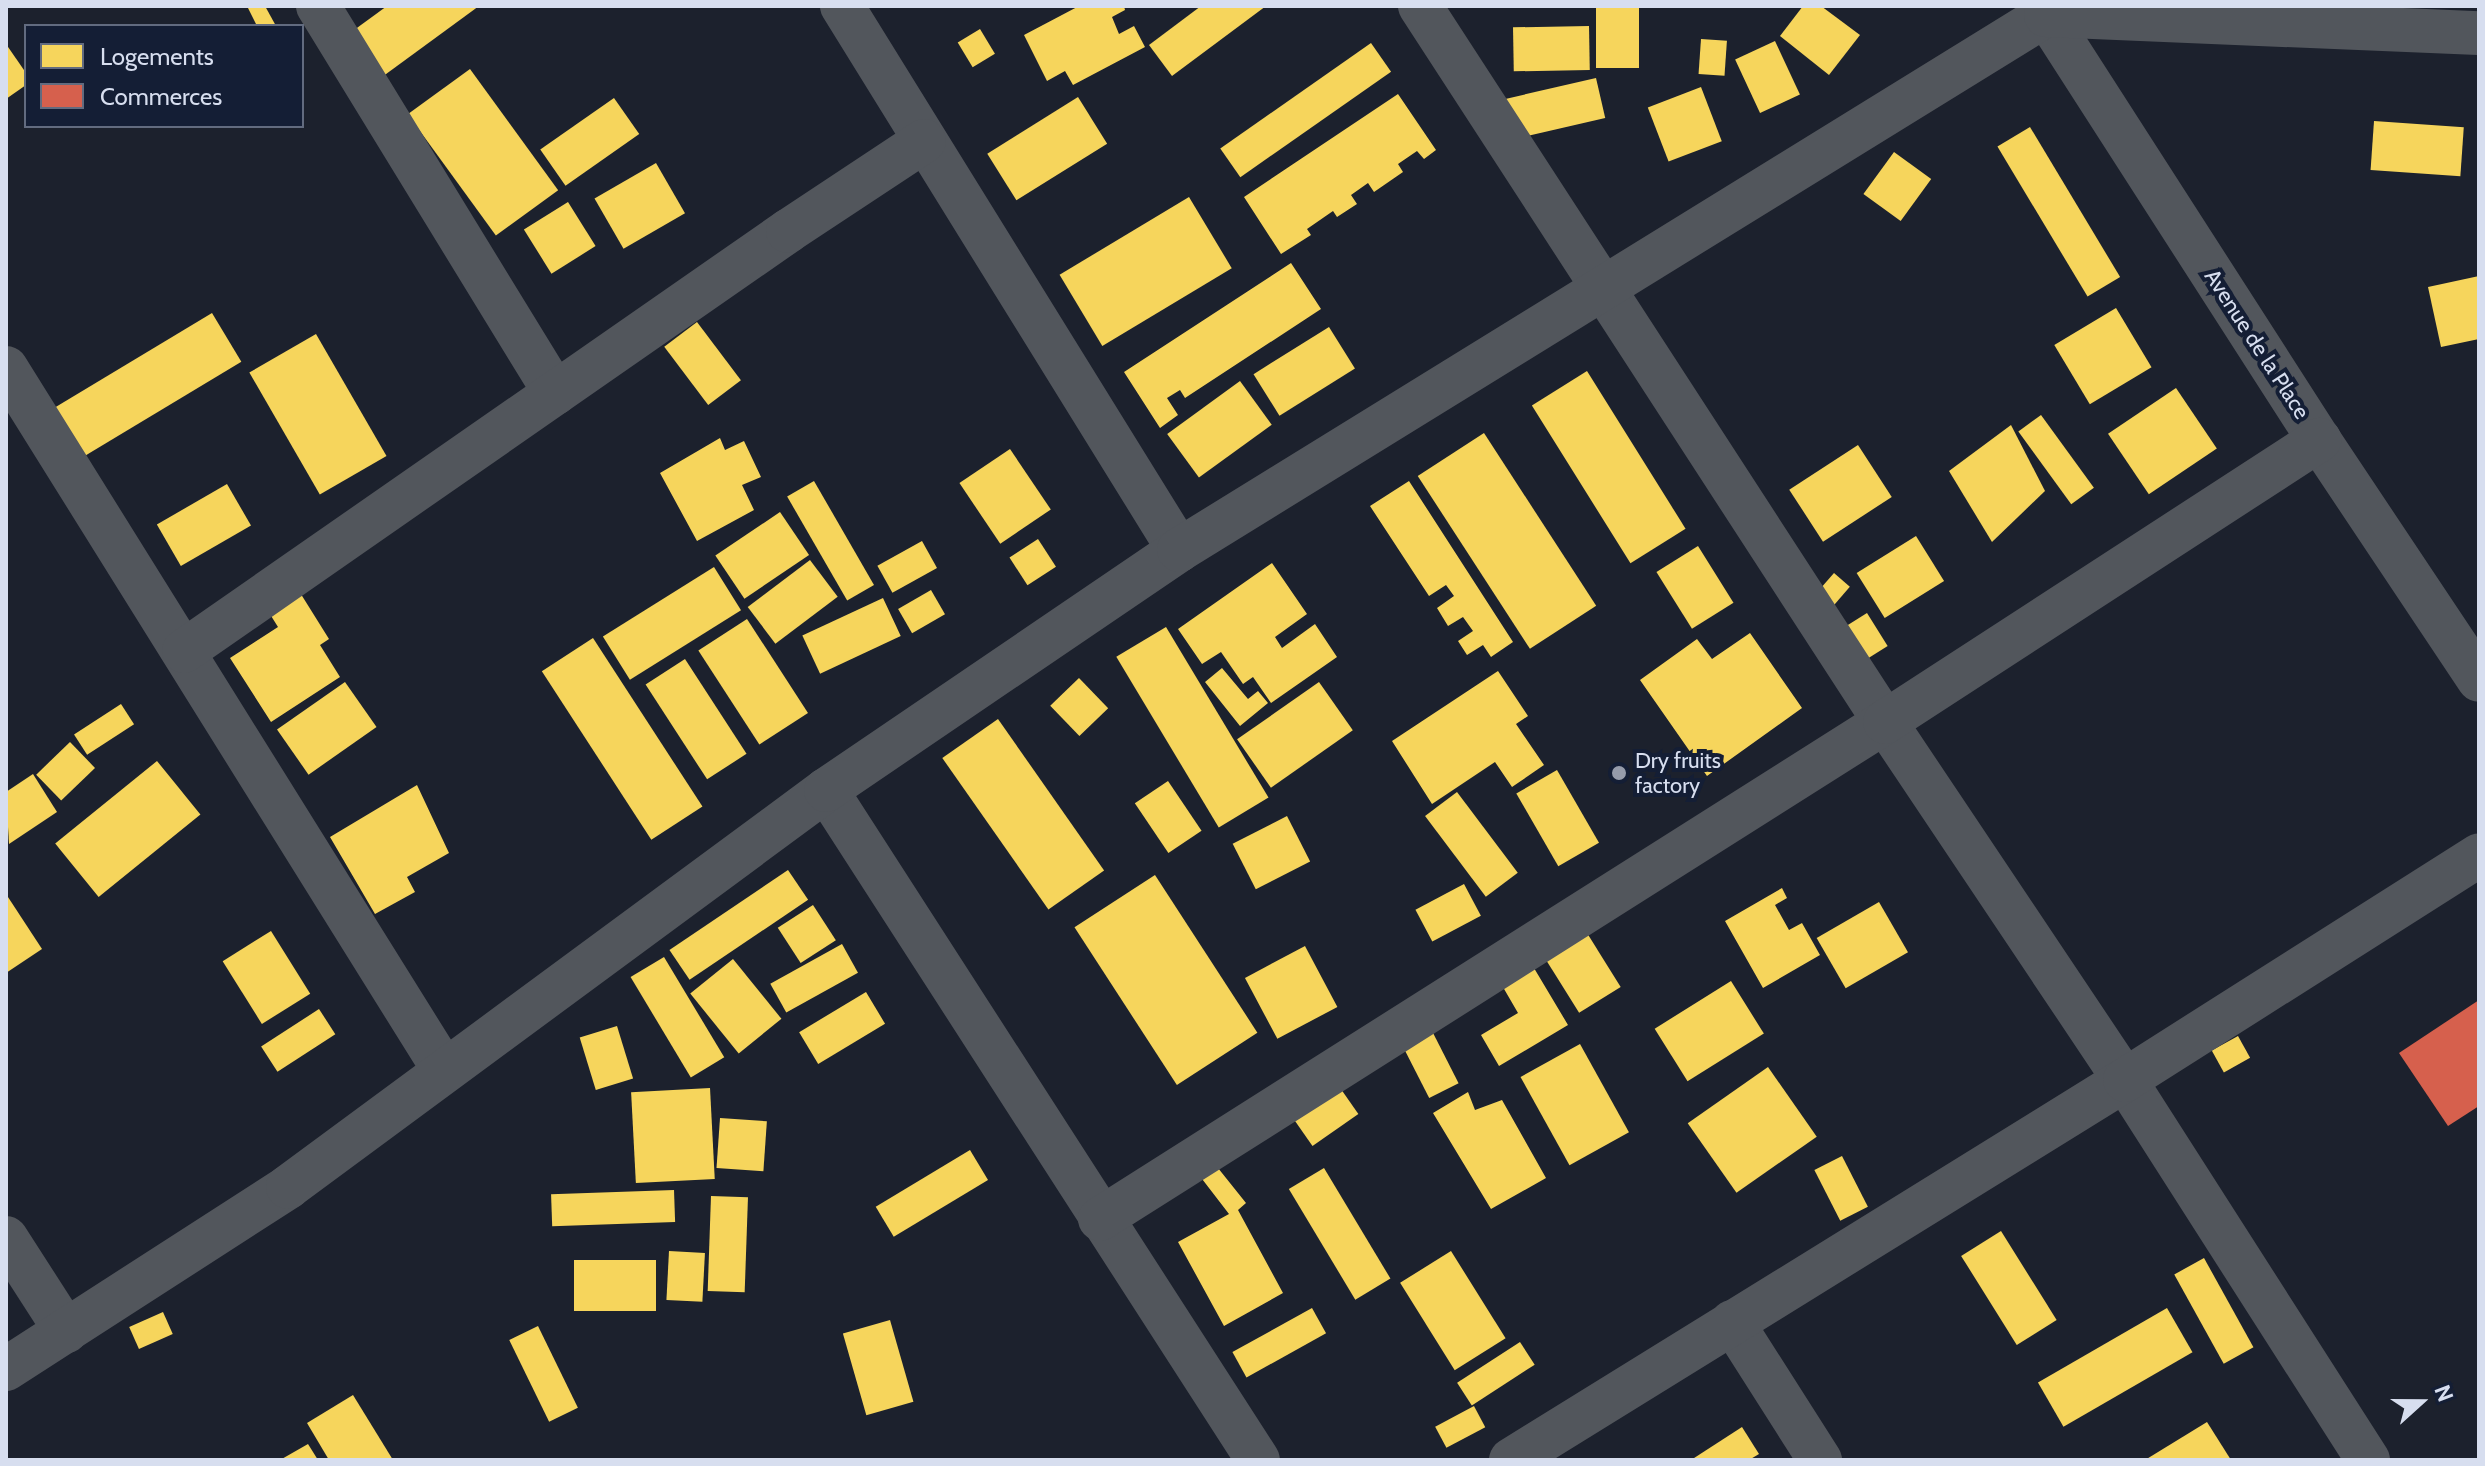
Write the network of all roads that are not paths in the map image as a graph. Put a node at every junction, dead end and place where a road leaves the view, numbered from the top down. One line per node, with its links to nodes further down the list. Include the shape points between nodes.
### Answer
1 (318, 6): 10 (street)
2 (842, 6): 7 (street)
3 (1420, 6): 8 (street)
4 (2043, 11): 5 (street); 8 (street); 11 (street, Avenue de la Place)
5 (2146, 12): 6 (street)
6 (2479, 33)
7 (924, 141): 10 (street); 12 (street)
8 (1604, 289): 12 (street); 15 (street)
9 (6, 368): 13 (street)
10 (555, 393): 13 (street)
11 (2319, 440): 14 (street, Avenue de la Place); 15 (street)
12 (1179, 550): 16 (street)
13 (184, 651): 18 (street)
14 (2479, 680)
15 (1885, 722): 19 (street); 20 (street)
16 (826, 790): 18 (street); 20 (street)
17 (2479, 855): 19 (street)
18 (444, 1070): 23 (street, via 288,1187)
19 (2125, 1080): 22 (street); 28 (street)
20 (1100, 1219): 25 (street)
21 (6, 1238): 23 (street)
22 (1732, 1322): 26 (street); 27 (street)
23 (66, 1331): 24 (street)
24 (6, 1369)
25 (1258, 1460)
26 (1511, 1460)
27 (1820, 1460)
28 (2368, 1460)

